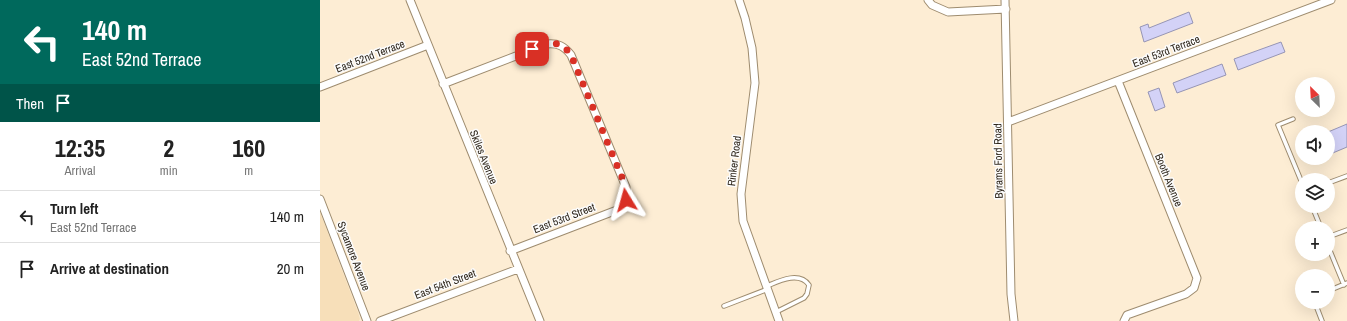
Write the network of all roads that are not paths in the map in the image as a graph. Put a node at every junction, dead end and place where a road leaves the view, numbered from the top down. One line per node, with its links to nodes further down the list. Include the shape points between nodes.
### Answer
1 (410, 0): 7 (street, Skiles Avenue)
2 (739, 0): 23 (street, Rinker Road, via 752,48 755,83 740,194 743,220)
3 (928, 0): 6 (street, via 932,5 948,12)
4 (1006, 0): 6 (street, Byrams Ford Road)
5 (1331, 0): 8 (street, East 53rd Terrace)
6 (1006, 9): 12 (street, Byrams Ford Road)
7 (428, 45): 9 (street, Skiles Avenue); 10 (street, East 52nd Terrace)
8 (1118, 81): 12 (street, East 53rd Terrace); 33 (street, Booth Avenue, via 1197,278 1194,288 1186,294 1127,315)
9 (443, 84): 19 (street, Skiles Avenue); 19 (street, East 53rd Street, via 547,44 557,44 571,55 626,187 624,203 617,210)
10 (320, 87)
11 (1293, 119): 13 (lane, via 1278,125)
12 (1008, 122): 32 (street, Byrams Ford Road, via 1011,294)
13 (1298, 173)
14 (1347, 176): 15 (lane)
15 (1335, 180)
16 (320, 199): 28 (street, Sycamore Avenue)
17 (1347, 230): 18 (lane)
18 (1335, 234)
19 (510, 251): 21 (street, Skiles Avenue)
20 (1335, 261): 22 (lane)
21 (518, 268): 29 (street, East 54th Street); 30 (street, Skiles Avenue)
22 (1345, 284): 24 (lane)
23 (767, 288): 25 (lane); 27 (street, Rinker Road); 27 (lane, via 781,280 796,278 806,281 808,285 804,298)
24 (1335, 288)
25 (724, 306)
26 (1317, 309): 34 (lane)
27 (776, 312): 31 (street, Rinker Road)
28 (367, 321)
29 (380, 321)
30 (540, 321)
31 (780, 321)
32 (1014, 321)
33 (1124, 321)
34 (1322, 321)

